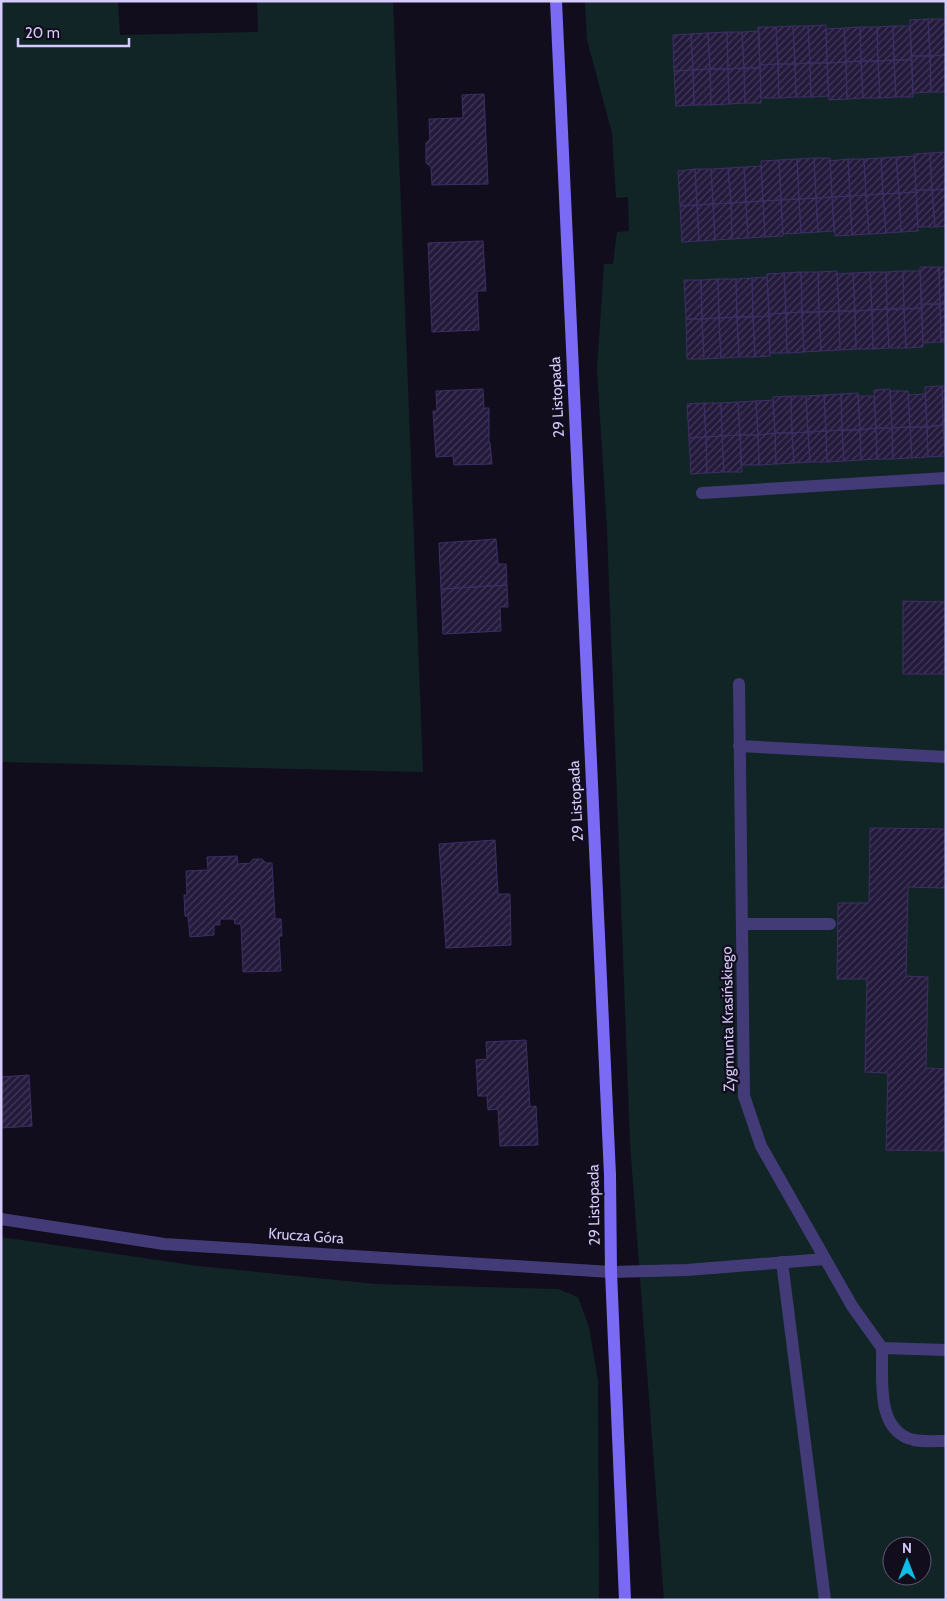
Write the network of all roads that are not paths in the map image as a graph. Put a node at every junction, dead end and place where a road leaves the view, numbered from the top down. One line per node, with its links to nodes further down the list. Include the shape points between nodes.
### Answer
1 (556, 1): 12 (street, 29 Listopada, via 610,1166)
2 (946, 478): 3 (street)
3 (702, 493)
4 (739, 684): 5 (street, Zygmunta Krasińskiego)
5 (739, 746): 6 (street); 7 (street, Zygmunta Krasińskiego)
6 (946, 757)
7 (742, 924): 8 (street); 10 (street, Zygmunta Krasińskiego, via 744,1096 761,1146)
8 (830, 924)
9 (1, 1219): 12 (street, Krucza Góra, via 164,1244)
10 (825, 1259): 11 (street, Krucza Góra); 13 (street, Zygmunta Krasińskiego, via 852,1306)
11 (782, 1262): 12 (street, Krucza Góra); 17 (street)
12 (611, 1272): 16 (street, 29 Listopada)
13 (882, 1348): 14 (street); 15 (street, via 886,1417 895,1431 914,1440)
14 (946, 1350)
15 (946, 1441)
16 (625, 1600)
17 (825, 1600)

